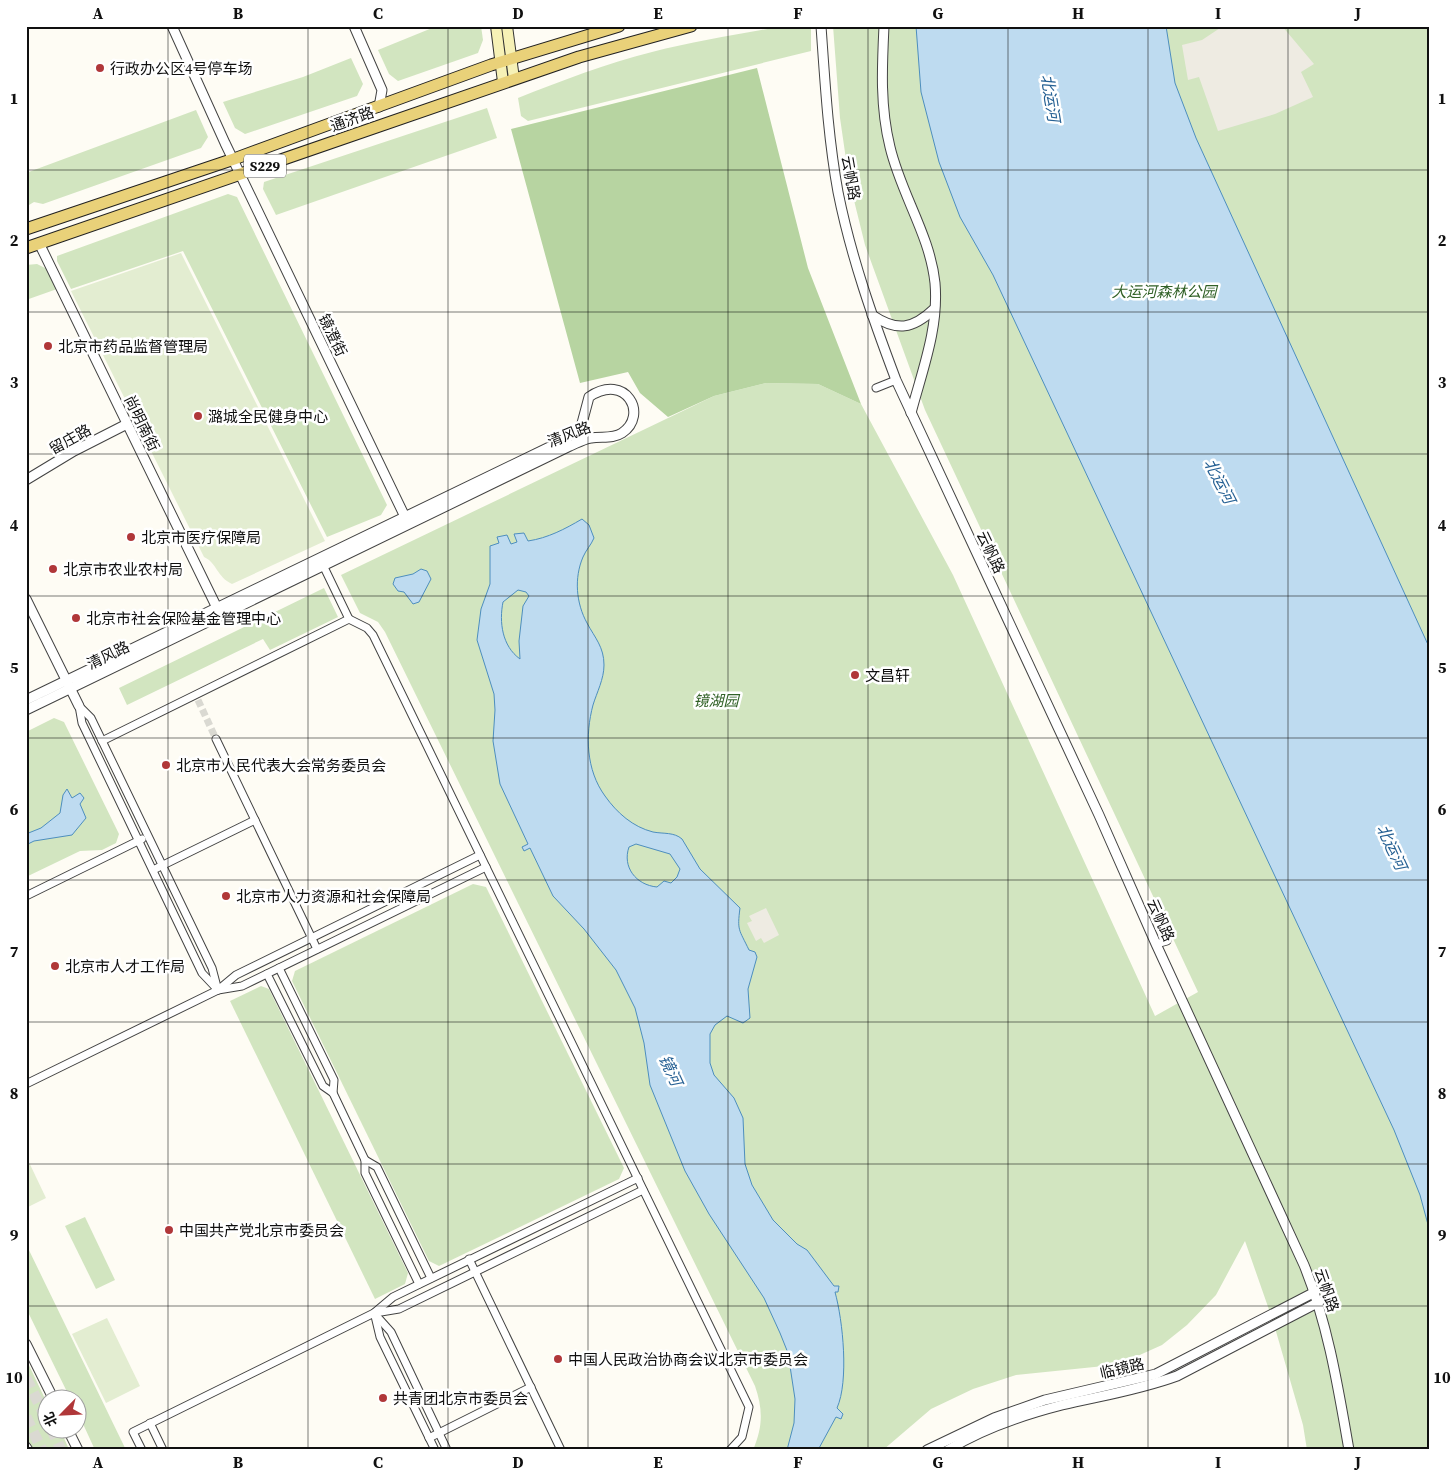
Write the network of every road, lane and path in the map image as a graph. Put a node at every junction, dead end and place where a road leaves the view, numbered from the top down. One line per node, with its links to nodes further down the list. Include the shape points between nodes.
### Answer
1 (172, 26): 12 (street, 镜澄街)
2 (354, 26): 11 (street, via 382,90)
3 (496, 26): 9 (main road)
4 (507, 26): 9 (main road)
5 (619, 26): 9 (main road, 通济路 / S229)
6 (691, 26): 10 (main road, 通济路 / S229)
7 (821, 26): 18 (street, 云帆路, via 828,125 838,192)
8 (884, 26): 17 (street, via 881,77 890,148 926,245 934,283)
9 (506, 60): 10 (main road); 11 (main road, 通济路 / S229)
10 (508, 81): 13 (main road, 通济路 / S229)
11 (379, 107): 12 (main road, 通济路 / S229)
12 (234, 159): 13 (street, 镜澄街); 14 (main road, 通济路 / S229)
13 (241, 174): 15 (main road, 通济路 / S229); 24 (street, 镜澄街)
14 (26, 229)
15 (39, 243): 16 (main road, 通济路 / S229); 22 (street, 尚明南街)
16 (26, 248)
17 (934, 309): 18 (street, via 921,322 907,327 882,322); 21 (street, via 931,336)
18 (872, 315): 19 (street, 云帆路)
19 (896, 380): 20 (street); 21 (street, 云帆路)
20 (876, 388)
21 (911, 413): 45 (street, 云帆路)
22 (127, 424): 23 (street, 留庄路); 27 (street, 尚明南街)
23 (26, 480)
24 (407, 520): 24 (street, 清风路, via 588,438 613,437 622,433 634,416 631,403 624,392 612,388 599,390 588,396 583,422 576,434); 25 (street, 清风路)
25 (321, 561): 27 (street, 清风路); 28 (street)
26 (26, 599): 29 (street)
27 (218, 611): 29 (street, 清风路)
28 (349, 619): 34 (street); 38 (street, via 373,635)
29 (68, 684): 30 (street, 清风路); 31 (street); 32 (street, 清风路)
30 (26, 700)
31 (79, 706): 34 (street, via 91,718); 37 (street, via 82,723)
32 (26, 710)
33 (216, 739): 35 (street)
34 (102, 741): 36 (street)
35 (256, 820): 39 (street); 43 (street)
36 (148, 836): 37 (street); 39 (street)
37 (139, 840): 41 (street); 42 (street)
38 (480, 855): 40 (street); 43 (street)
39 (163, 866): 41 (street); 49 (street, via 212,968)
40 (486, 867): 46 (street); 53 (street)
41 (153, 870): 49 (street, via 202,973)
42 (26, 896)
43 (312, 938): 46 (street); 49 (street, via 236,975)
44 (1167, 941): 45 (street)
45 (1156, 944): 59 (street, 云帆路)
46 (318, 949): 47 (street)
47 (279, 968): 48 (street); 51 (street, via 334,1080)
48 (268, 974): 49 (street, via 242,986); 51 (street, via 323,1086)
49 (218, 990): 50 (street)
50 (26, 1084)
51 (333, 1093): 52 (street)
52 (366, 1160): 57 (street, via 377,1167); 58 (street, via 365,1173)
53 (638, 1178): 54 (street); 55 (street)
54 (643, 1190): 56 (street); 73 (street, via 749,1407 742,1437)
55 (469, 1259): 56 (street); 57 (street)
56 (474, 1272): 61 (street, via 399,1308); 63 (street)
57 (431, 1278): 58 (street)
58 (419, 1284): 61 (street, via 393,1297)
59 (1315, 1292): 60 (street, 云帆路); 74 (street, 临镜路, via 1156,1374 1045,1400 994,1418)
60 (1319, 1302): 75 (street, 临镜路, via 1176,1376 1023,1417); 76 (street, 云帆路)
61 (374, 1313): 65 (street); 66 (street, via 391,1332); 67 (street, via 380,1336)
62 (26, 1344): 64 (street)
63 (530, 1387): 66 (street); 72 (street)
64 (48, 1388)
65 (150, 1423): 68 (street, via 133,1432); 69 (street)
66 (439, 1432): 67 (street); 71 (street)
67 (429, 1438): 70 (street)
68 (142, 1450)
69 (163, 1450)
70 (435, 1450)
71 (447, 1450)
72 (561, 1450)
73 (730, 1450)
74 (927, 1450)
75 (948, 1450)
76 (1349, 1450)

